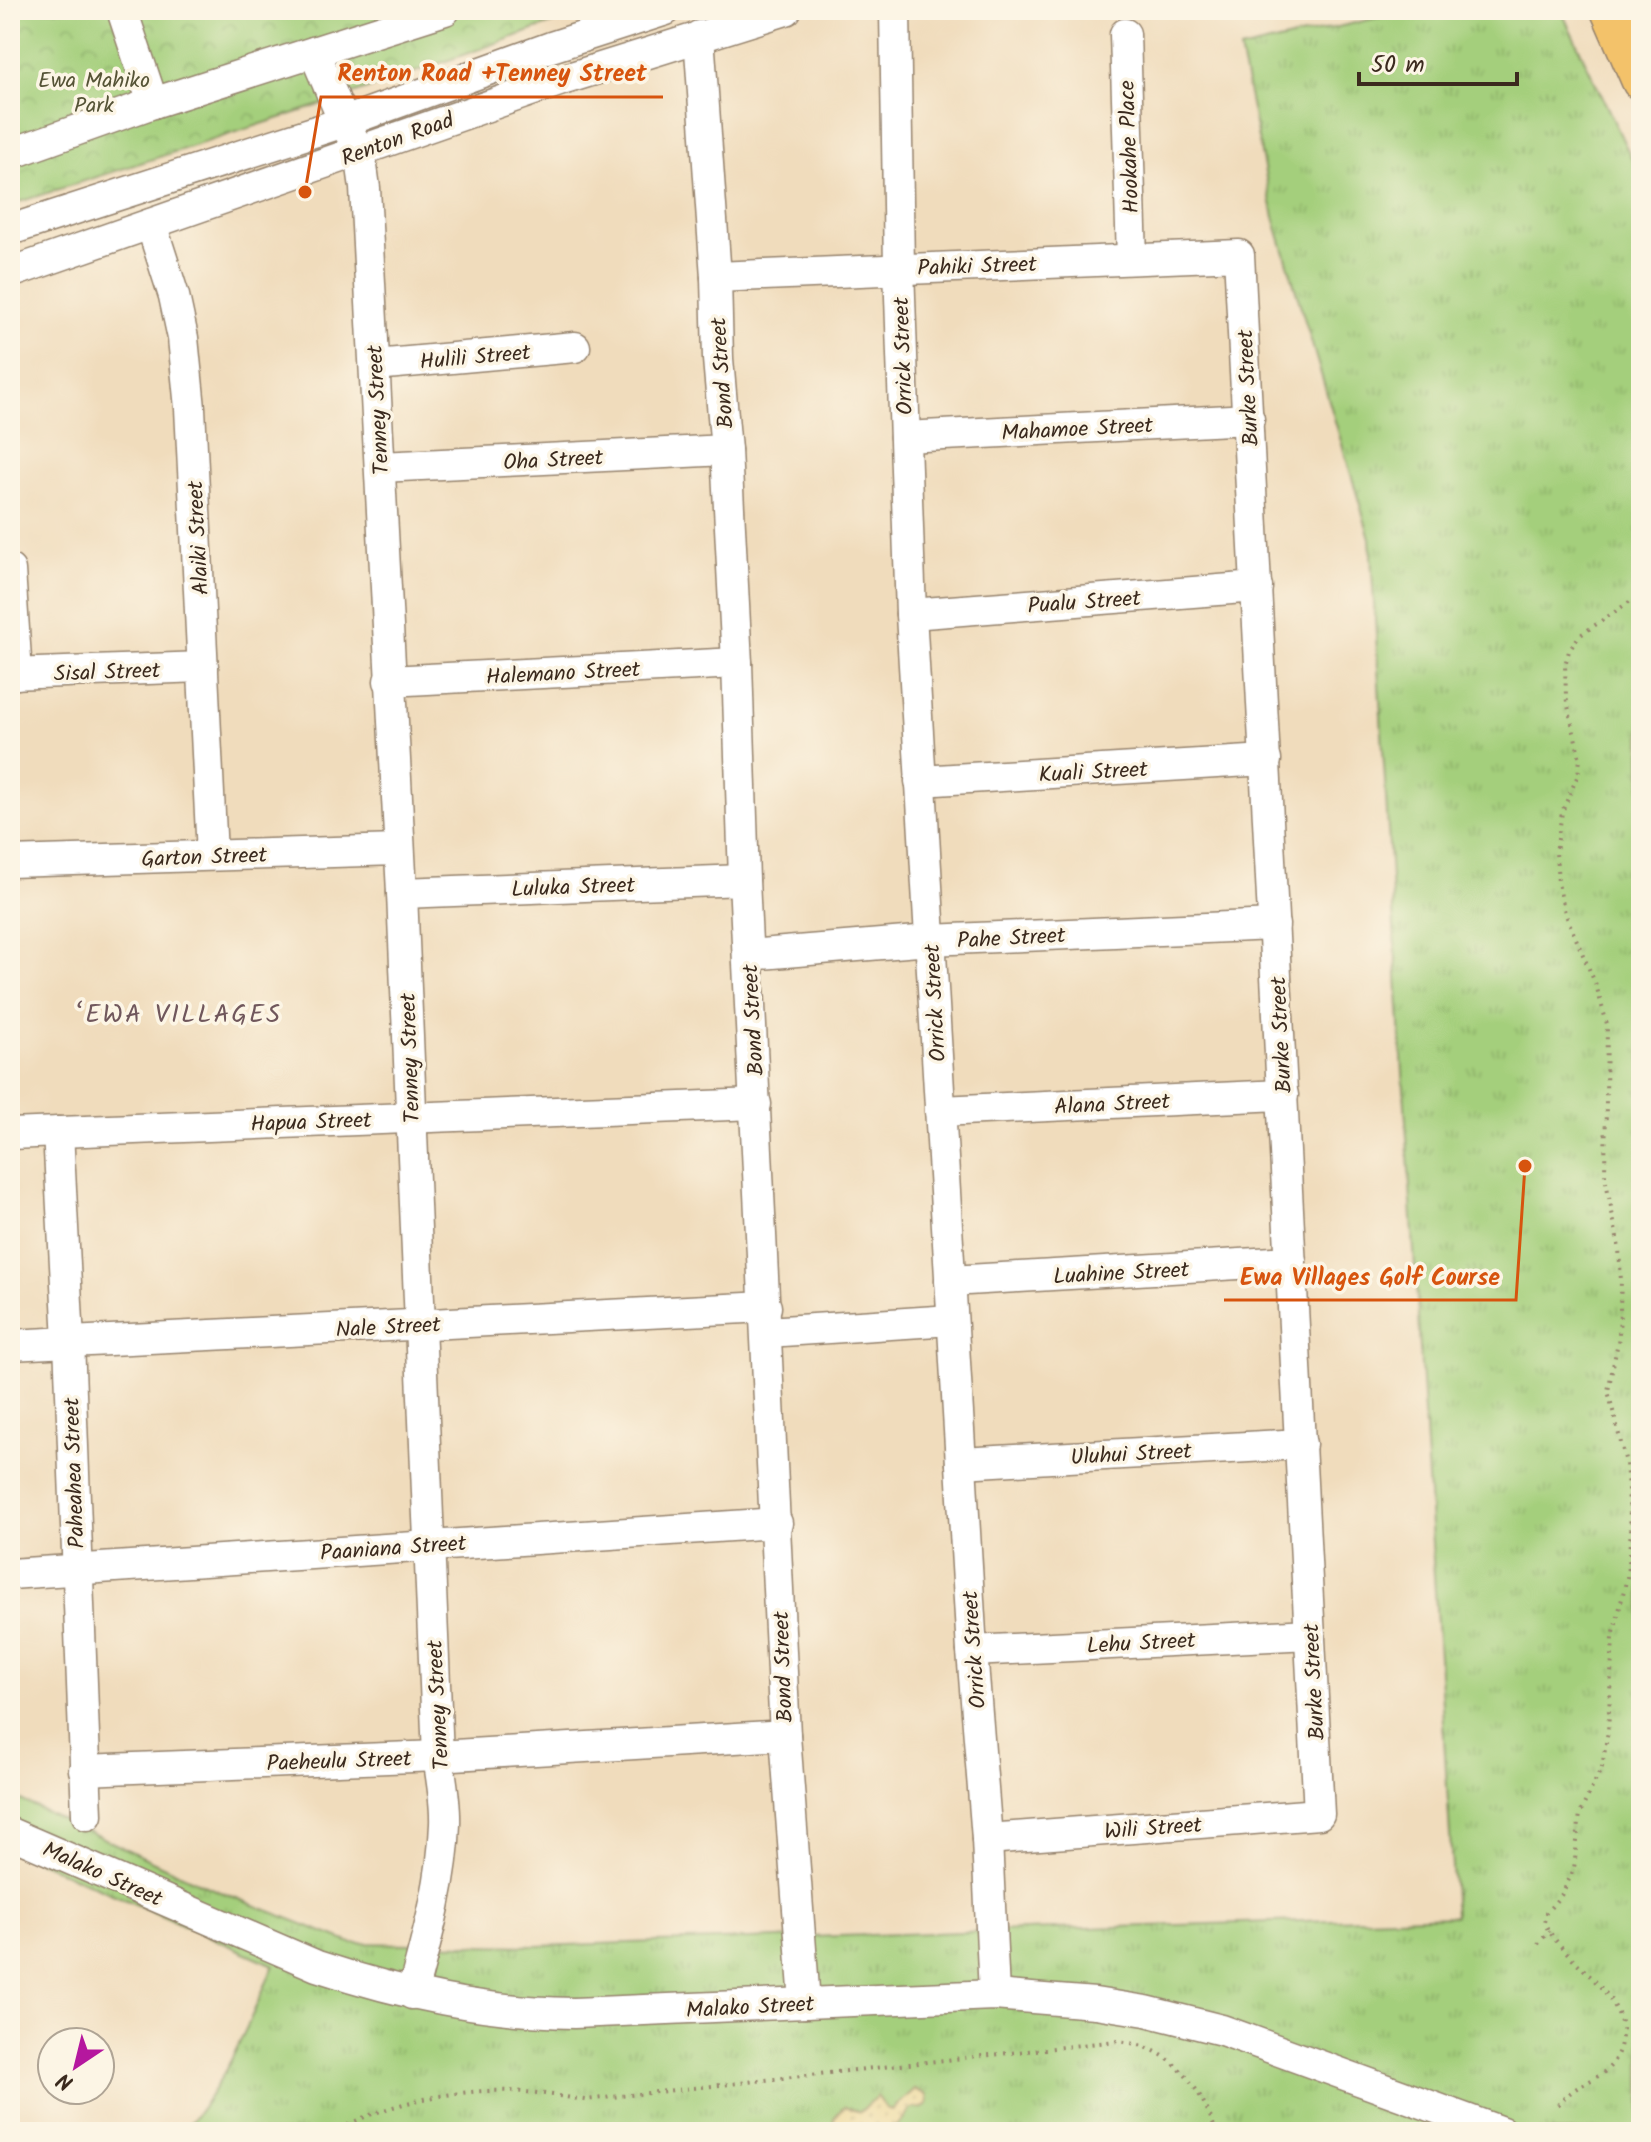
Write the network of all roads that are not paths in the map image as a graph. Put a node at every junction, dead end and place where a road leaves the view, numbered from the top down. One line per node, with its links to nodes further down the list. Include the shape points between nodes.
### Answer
1 (122, 10): 11 (street)
2 (445, 10): 9 (street)
3 (666, 10): 12 (street, Renton Road)
4 (786, 10): 8 (street, Renton Road)
5 (895, 10): 19 (street, Orrick Street)
6 (1610, 10): 10 (main road)
7 (1125, 34): 18 (street, Hookahe Place)
8 (699, 36): 13 (street, Renton Road); 21 (street, Bond Street)
9 (314, 52): 11 (street); 12 (street, Tenney Street)
10 (1641, 81)
11 (153, 103): 14 (street)
12 (344, 122): 13 (street, Tenney Street); 16 (street, Renton Road)
13 (360, 152): 15 (street, Renton Road); 23 (street, Tenney Street)
14 (10, 154)
15 (151, 224): 20 (street, Renton Road); 32 (street, Alaiki Street, via 183,338)
16 (10, 230)
17 (1239, 255): 18 (street, Pahiki Street); 24 (street, Burke Street)
18 (1132, 259): 19 (street, Pahiki Street)
19 (899, 268): 21 (street, Pahiki Street); 25 (street, Orrick Street)
20 (10, 273)
21 (716, 277): 26 (street, Bond Street)
22 (575, 347): 23 (street, Hulili Street)
23 (375, 365): 27 (street, Tenney Street)
24 (1249, 419): 25 (street, Mahamoe Street); 29 (street, Burke Street)
25 (905, 437): 30 (street, Orrick Street)
26 (726, 450): 27 (street, Oha Street); 31 (street, Bond Street)
27 (380, 467): 34 (street, Tenney Street)
28 (10, 570): 33 (street)
29 (1257, 587): 30 (street, Pualu Street); 35 (street, Burke Street)
30 (911, 614): 36 (street, Orrick Street)
31 (737, 663): 34 (street, Halemano Street); 40 (street, Bond Street)
32 (203, 667): 33 (street, Sisal Street); 38 (street, Alaiki Street)
33 (13, 674)
34 (389, 681): 37 (street, Tenney Street)
35 (1266, 760): 36 (street, Kuali Street); 42 (street, Burke Street)
36 (920, 781): 43 (street, Orrick Street)
37 (398, 850): 38 (street, Garton Street); 41 (street, Tenney Street)
38 (212, 855): 39 (street, Garton Street)
39 (10, 862)
40 (744, 880): 41 (street, Luluka Street); 44 (street, Bond Street)
41 (402, 893): 48 (street, Tenney Street)
42 (1274, 925): 43 (street, Pahe Street); 45 (street, Burke Street)
43 (930, 940): 44 (street, Pahe Street); 47 (street, Orrick Street)
44 (748, 955): 46 (street, Bond Street)
45 (1283, 1095): 47 (street, Alana Street); 51 (street, Burke Street)
46 (756, 1104): 48 (street, Hapua Street); 53 (street, Bond Street)
47 (940, 1111): 52 (street, Orrick Street)
48 (412, 1117): 49 (street, Hapua Street); 55 (street, Tenney Street)
49 (58, 1132): 50 (street, Hapua Street); 56 (street, Paheahea Street)
50 (10, 1134)
51 (1291, 1261): 52 (street, Luahine Street); 58 (street, Burke Street)
52 (950, 1281): 54 (street, Orrick Street)
53 (767, 1319): 54 (street, Nale Street); 55 (street, Nale Street); 60 (street, Bond Street)
54 (952, 1320): 59 (street, Orrick Street)
55 (420, 1324): 56 (street, Nale Street); 61 (street, Tenney Street)
56 (69, 1341): 57 (street, Nale Street); 62 (street, Paheahea Street)
57 (10, 1345)
58 (1301, 1444): 59 (street, Uluhui Street); 64 (street, Burke Street)
59 (961, 1463): 65 (street, Orrick Street)
60 (777, 1523): 61 (street, Paaniana Street); 66 (street, Bond Street)
61 (431, 1545): 62 (street, Paaniana Street); 67 (street, Tenney Street)
62 (76, 1569): 63 (street, Paaniana Street); 68 (street, Paheahea Street)
63 (10, 1574)
64 (1310, 1634): 65 (street, Lehu Street); 69 (street, Burke Street)
65 (972, 1651): 72 (street, Orrick Street)
66 (785, 1735): 67 (street, Paeheulu Street); 75 (street, Bond Street)
67 (438, 1756): 68 (street, Paeheulu Street); 73 (street, Tenney Street, via 445,1821 440,1874)
68 (84, 1770): 70 (street, Paheahea Street)
69 (1319, 1814): 72 (street, Wili Street)
70 (87, 1815)
71 (10, 1833): 73 (street, Malako Street, via 317,1966)
72 (987, 1839): 74 (street, Orrick Street)
73 (412, 1994): 75 (street, Malako Street, via 528,2012)
74 (994, 1995): 75 (street, Malako Street); 76 (street, Malako Street, via 1095,2003 1187,2020)
75 (805, 2003)
76 (1502, 2132)

